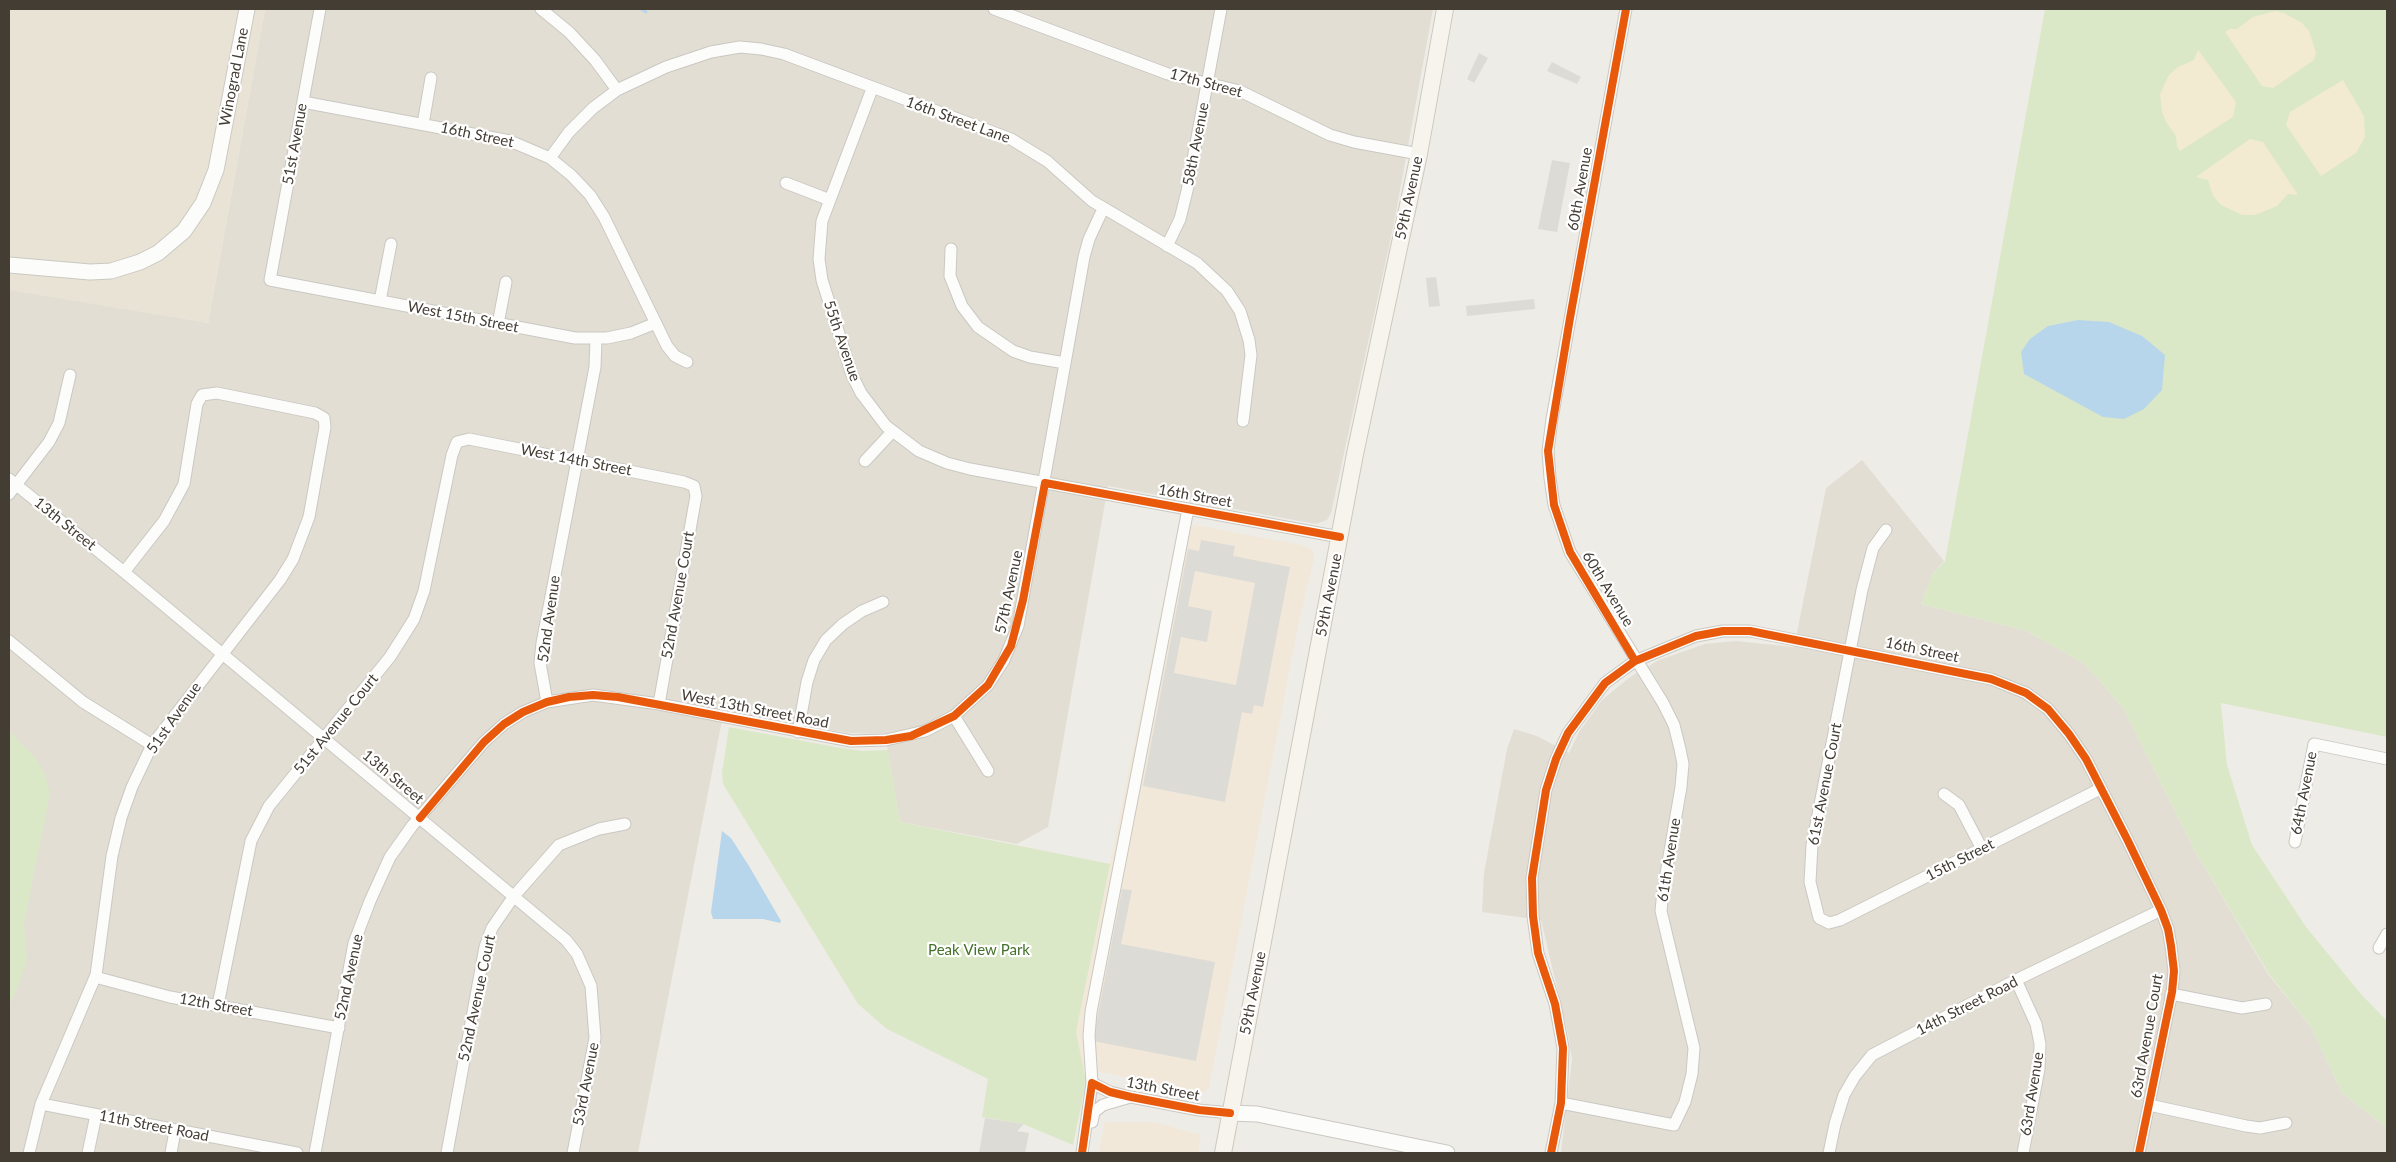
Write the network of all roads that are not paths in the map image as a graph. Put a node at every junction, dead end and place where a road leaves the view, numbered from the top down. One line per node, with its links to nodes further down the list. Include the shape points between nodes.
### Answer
1 (247, 9): 22 (street, Winograd Lane, via 216,170 203,204 184,231 158,253 111,271)
2 (320, 9): 12 (street, 51st Avenue)
3 (541, 9): 11 (street, via 569,32)
4 (994, 9): 9 (street, 17th Street, via 1168,74)
5 (1221, 9): 9 (street, 58th Avenue)
6 (1445, 9): 14 (main road, 59th Avenue)
7 (1626, 9): 48 (street, 60th Avenue, via 1548,451 1554,505 1570,552)
8 (431, 78): 13 (street)
9 (1208, 82): 14 (street, 17th Street, via 1240,91 1330,135); 20 (street, 58th Avenue, via 1185,202)
10 (872, 88): 11 (street, 16th Street Lane, via 784,54 740,47 711,52 666,67); 17 (street, 55th Avenue); 18 (street, 16th Street Lane, via 1011,139 1030,149)
11 (617, 90): 15 (street, 16th Street Lane, via 568,132)
12 (303, 102): 13 (street, 16th Street); 23 (street, 51st Avenue)
13 (423, 124): 15 (street, 16th Street, via 510,141)
14 (1418, 154): 42 (main road, 59th Avenue)
15 (550, 158): 26 (street, 16th Street, via 590,194)
16 (786, 183): 17 (street)
17 (830, 200): 33 (street, 55th Avenue, via 820,238 822,280 852,375 875,414)
18 (1103, 209): 20 (street, 16th Street Lane); 30 (street, 57th Avenue, via 1084,257)
19 (391, 244): 25 (street)
20 (1167, 246): 32 (street, 16th Street Lane, via 1219,282 1240,311 1250,340 1251,355)
21 (951, 248): 30 (street, via 950,276 962,306 978,328 1013,351)
22 (9, 264)
23 (270, 280): 25 (street, West 15th Street)
24 (506, 282): 27 (street)
25 (380, 301): 27 (street, West 15th Street)
26 (656, 323): 28 (street, West 15th Street, via 631,333); 29 (street, 16th Street, via 667,346 675,356)
27 (498, 324): 28 (street, West 15th Street, via 575,338)
28 (596, 338): 35 (street, 52nd Avenue, via 595,367)
29 (687, 362)
30 (1065, 363): 37 (street, 57th Avenue)
31 (70, 375): 38 (street, via 59,423 49,442)
32 (1243, 421)
33 (892, 432): 36 (street); 37 (street, 16th Street, via 919,451 947,464)
34 (457, 442): 35 (street, West 14th Street, via 469,439); 53 (street, 51st Avenue Court, via 424,591 414,619 390,656)
35 (576, 460): 39 (street, West 14th Street); 49 (street, 52nd Avenue, via 542,643 540,663)
36 (865, 461)
37 (1045, 483): 40 (street, 16th Street); 51 (street, 57th Avenue, via 1024,600 1011,646 988,685)
38 (11, 486): 43 (street, 13th Street)
39 (694, 486): 50 (street, 52nd Avenue Court, via 696,496)
40 (1188, 509): 42 (street, 16th Street); 75 (street, via 1091,1012)
41 (1886, 530): 46 (street, 61st Avenue Court, via 1873,548)
42 (1340, 537): 80 (main road, 59th Avenue)
43 (124, 572): 47 (street, 13th Street); 47 (street, 51st Avenue, via 164,521 184,484 197,404 202,395 217,393 315,413 324,418 308,518 299,547 280,580)
44 (883, 602): 52 (street, via 842,624 826,640 814,660 807,682)
45 (9, 641): 54 (street, via 83,702)
46 (1851, 649): 48 (street, 16th Street, via 1750,630 1723,631 1696,636); 57 (street, 16th Street, via 1991,679 2026,694 2048,709 2069,734 2086,759); 66 (street, 61st Avenue Court, via 1812,845 1810,882)
47 (222, 654): 53 (street, 13th Street); 54 (street, 51st Avenue)
48 (1635, 661): 77 (street, via 1605,683 1568,733 1556,759 1543,810 1532,878 1533,916 1538,953 1563,1048); 77 (street, 61th Avenue, via 1674,725 1683,764 1661,912 1694,1048 1692,1074 1685,1102 1674,1125)
49 (547, 702): 50 (street, West 13th Street Road, via 593,695); 59 (street, 52nd Avenue, via 504,724 484,742)
50 (659, 704): 52 (street, West 13th Street Road)
51 (954, 716): 52 (street, West 13th Street Road, via 925,731 886,740 852,741); 56 (street)
52 (798, 732)
53 (323, 737): 59 (street, 13th Street); 73 (street, 51st Avenue Court, via 269,806 251,841)
54 (152, 745): 69 (street, 51st Avenue, via 121,818 108,884)
55 (2387, 759): 62 (street, 64th Avenue, via 2314,744)
56 (988, 771)
57 (2100, 790): 61 (street, 16th Street); 63 (street, 15th Street)
58 (1944, 794): 63 (street, via 1959,805)
59 (420, 818): 64 (street, 13th Street); 74 (street, 52nd Avenue, via 390,858 370,901 354,943)
60 (625, 824): 64 (street, 52nd Avenue Court, via 599,829 559,845)
61 (2128, 841): 65 (street, 63rd Avenue Court)
62 (2295, 842)
63 (1982, 849): 66 (street, 15th Street, via 1840,920 1829,922)
64 (514, 896): 90 (street, 52nd Avenue Court, via 492,928 485,947); 91 (street, 53rd Avenue, via 566,940 577,954 592,986 595,1038)
65 (2160, 910): 70 (street, 14th Street Road); 71 (street, 63rd Avenue Court, via 2171,946)
66 (1819, 918)
67 (2387, 934): 68 (street)
68 (2379, 948)
69 (96, 977): 73 (street, 12th Street, via 170,997); 78 (street, 51st Avenue)
70 (2016, 980): 96 (street, 14th Street Road, via 1872,1055 1844,1096); 97 (street, 63rd Avenue, via 2036,1024 2040,1044 2039,1069)
71 (2172, 994): 72 (street, via 2242,1008); 79 (street, 63rd Avenue Court)
72 (2266, 1004)
73 (218, 1005): 74 (street, 12th Street)
74 (338, 1028): 89 (street, 52nd Avenue)
75 (1092, 1083): 76 (street, 13th Street); 92 (street)
76 (1131, 1097): 80 (street, 13th Street); 92 (street, via 1103,1105 1094,1112 1087,1146)
77 (1562, 1103): 95 (street)
78 (41, 1104): 81 (street, 11th Street Road); 85 (street, 51st Avenue)
79 (2149, 1105): 82 (street, via 2260,1128); 98 (street, 63rd Avenue Court)
80 (1230, 1113): 93 (main road, 59th Avenue); 94 (street, 13th Street, via 1257,1114)
81 (96, 1115): 83 (street, 11th Street Road); 86 (street)
82 (2286, 1123)
83 (175, 1130): 84 (street, 11th Street Road); 87 (street)
84 (257, 1150): 88 (street, 11th Street Road)
85 (28, 1153)
86 (88, 1153)
87 (171, 1153)
88 (297, 1153)
89 (315, 1153)
90 (446, 1153)
91 (573, 1153)
92 (1082, 1153)
93 (1223, 1153)
94 (1447, 1153)
95 (1551, 1153)
96 (1829, 1153)
97 (2023, 1153)
98 (2139, 1153)

